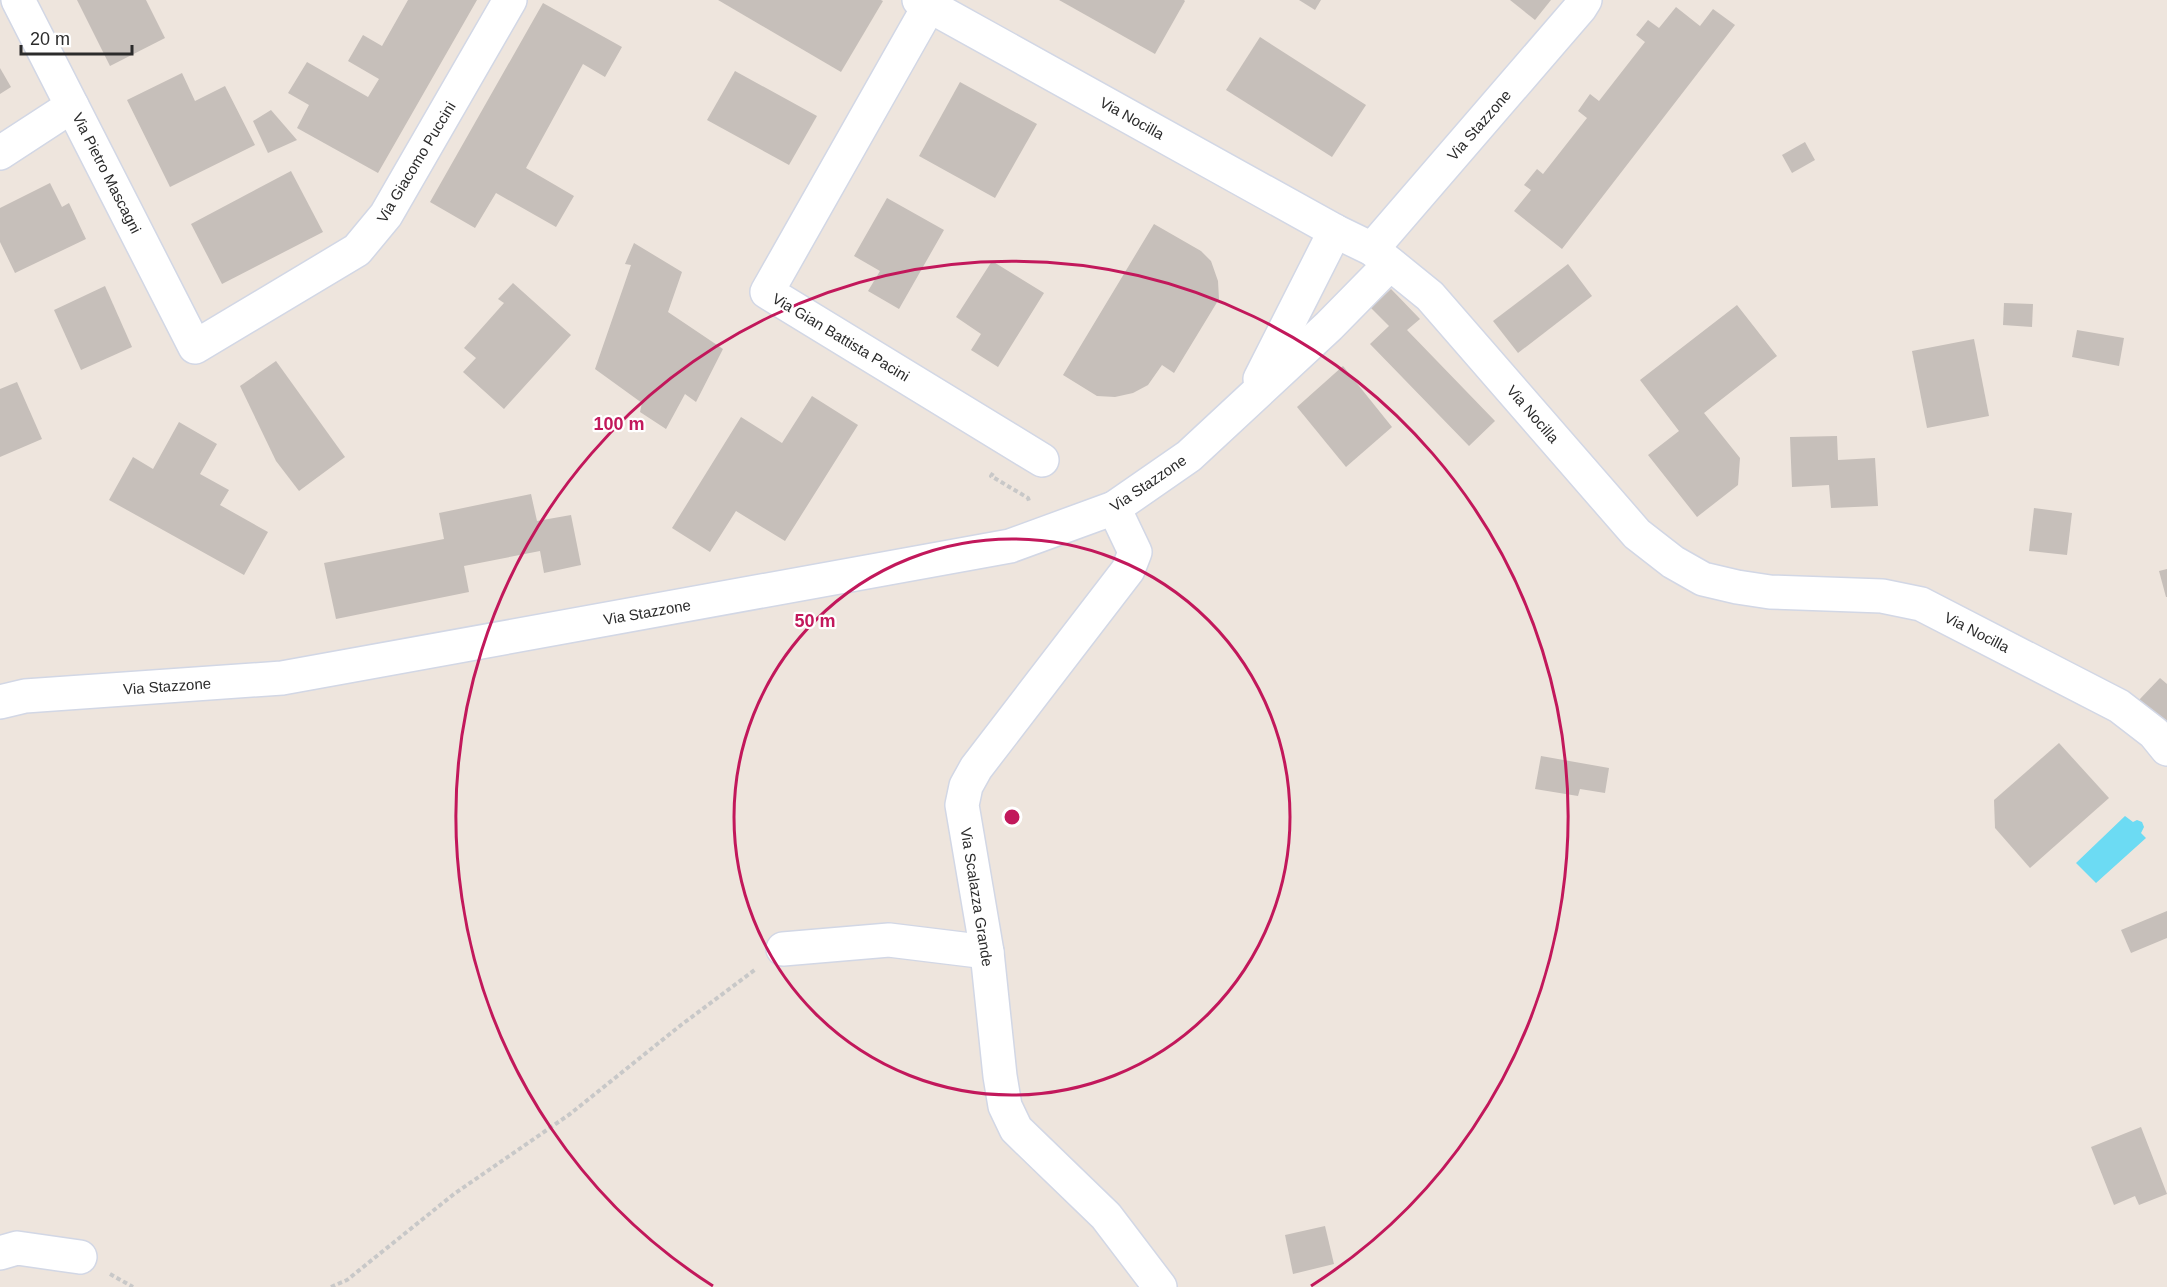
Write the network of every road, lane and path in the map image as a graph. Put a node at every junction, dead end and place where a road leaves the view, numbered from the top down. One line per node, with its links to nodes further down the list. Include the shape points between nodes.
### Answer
1 (18, 0): 5 (street, Via Pietro Mascagni)
2 (510, 0): 9 (street, Via Giacomo Puccini, via 386,215 357,250)
3 (1585, 0): 8 (street, Via Stazzone)
4 (924, 3): 7 (street, Via Nocilla); 11 (street, Via Gian Battista Pacini, via 767,292)
5 (72, 106): 6 (street); 9 (street, Via Pietro Mascagni)
6 (0, 153)
7 (1335, 231): 8 (street, Via Nocilla); 10 (street)
8 (1381, 257): 10 (street, Via Stazzone); 14 (street, Via Nocilla, via 1430,296 1638,534 1673,562 1703,579 1737,587 1882,596 1921,604 2119,706 2154,733)
9 (195, 347)
10 (1250, 399): 12 (street, Via Stazzone, via 1189,456)
11 (1042, 460)
12 (1114, 508): 13 (street, Via Stazzone, via 1010,546 282,678 25,696); 16 (street, Via Scalazza Grande, via 1135,552 1128,570 966,786 962,805)
13 (0, 702)
14 (2167, 749)
15 (783, 949): 16 (street, via 889,940); 19 (path, via 570,1114 454,1194 347,1280)
16 (987, 952): 20 (street, Via Scalazza Grande, via 1000,1076 1005,1106 1016,1129 1106,1216)
17 (0, 1253): 18 (street, via 17,1248)
18 (80, 1257)
19 (331, 1287)
20 (1160, 1287)

